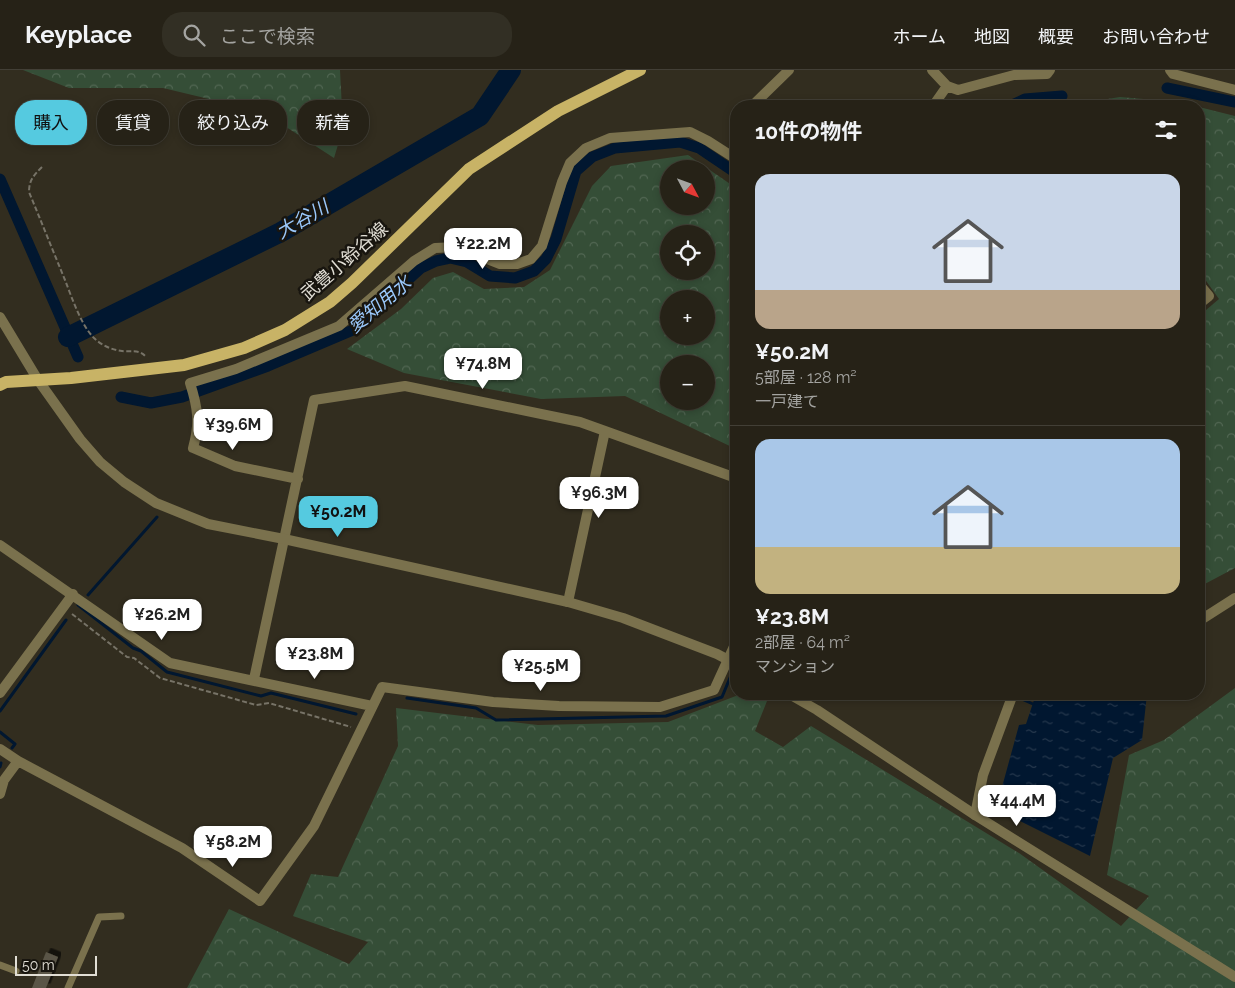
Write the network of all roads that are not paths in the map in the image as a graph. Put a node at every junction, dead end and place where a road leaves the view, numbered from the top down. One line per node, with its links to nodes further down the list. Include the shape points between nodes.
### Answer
1 (640, 70): 12 (main road, 武豊小鈴谷線, via 558,110 469,169 367,270 330,302 284,330 244,348 184,365)
2 (789, 70): 8 (street)
3 (932, 70): 6 (street)
4 (1050, 70): 6 (street, via 1047,74 1014,75 958,90)
5 (1170, 70): 7 (street, via 1173,74)
6 (946, 86): 9 (street)
7 (1235, 90)
8 (757, 100)
9 (937, 100)
10 (730, 155): 16 (street, via 690,132 610,138 586,148 570,162 542,246 531,259 517,264 500,264 457,247 435,248 414,261 339,326 236,370 190,383 196,401 198,430 193,448 235,466)
11 (0, 318): 12 (street)
12 (38, 380): 13 (main road, 武豊小鈴谷線); 17 (street, via 100,462 156,503 208,524)
13 (0, 385)
14 (605, 431): 15 (street); 16 (street, via 580,422 405,386 314,400); 21 (street)
15 (730, 476)
16 (298, 479): 17 (street)
17 (284, 539): 21 (street); 25 (street)
18 (0, 545): 19 (street)
19 (73, 594): 25 (street, via 170,662); 26 (street)
20 (1235, 598): 22 (street)
21 (568, 602): 23 (street, via 623,618)
22 (1205, 617)
23 (730, 660)
24 (730, 664): 29 (street, via 714,690 660,707 493,702 382,687)
25 (254, 679): 29 (street)
26 (0, 693)
27 (800, 700): 33 (street)
28 (1010, 700): 33 (street, via 983,776)
29 (372, 706): 31 (street, via 314,826 260,901 182,848)
30 (0, 749): 31 (street)
31 (18, 761): 32 (street, via 4,780)
32 (0, 794)
33 (975, 815): 37 (street)
34 (121, 916): 38 (lane, via 98,917)
35 (0, 964): 36 (lane)
36 (16, 971)
37 (1235, 976)
38 (68, 988)

